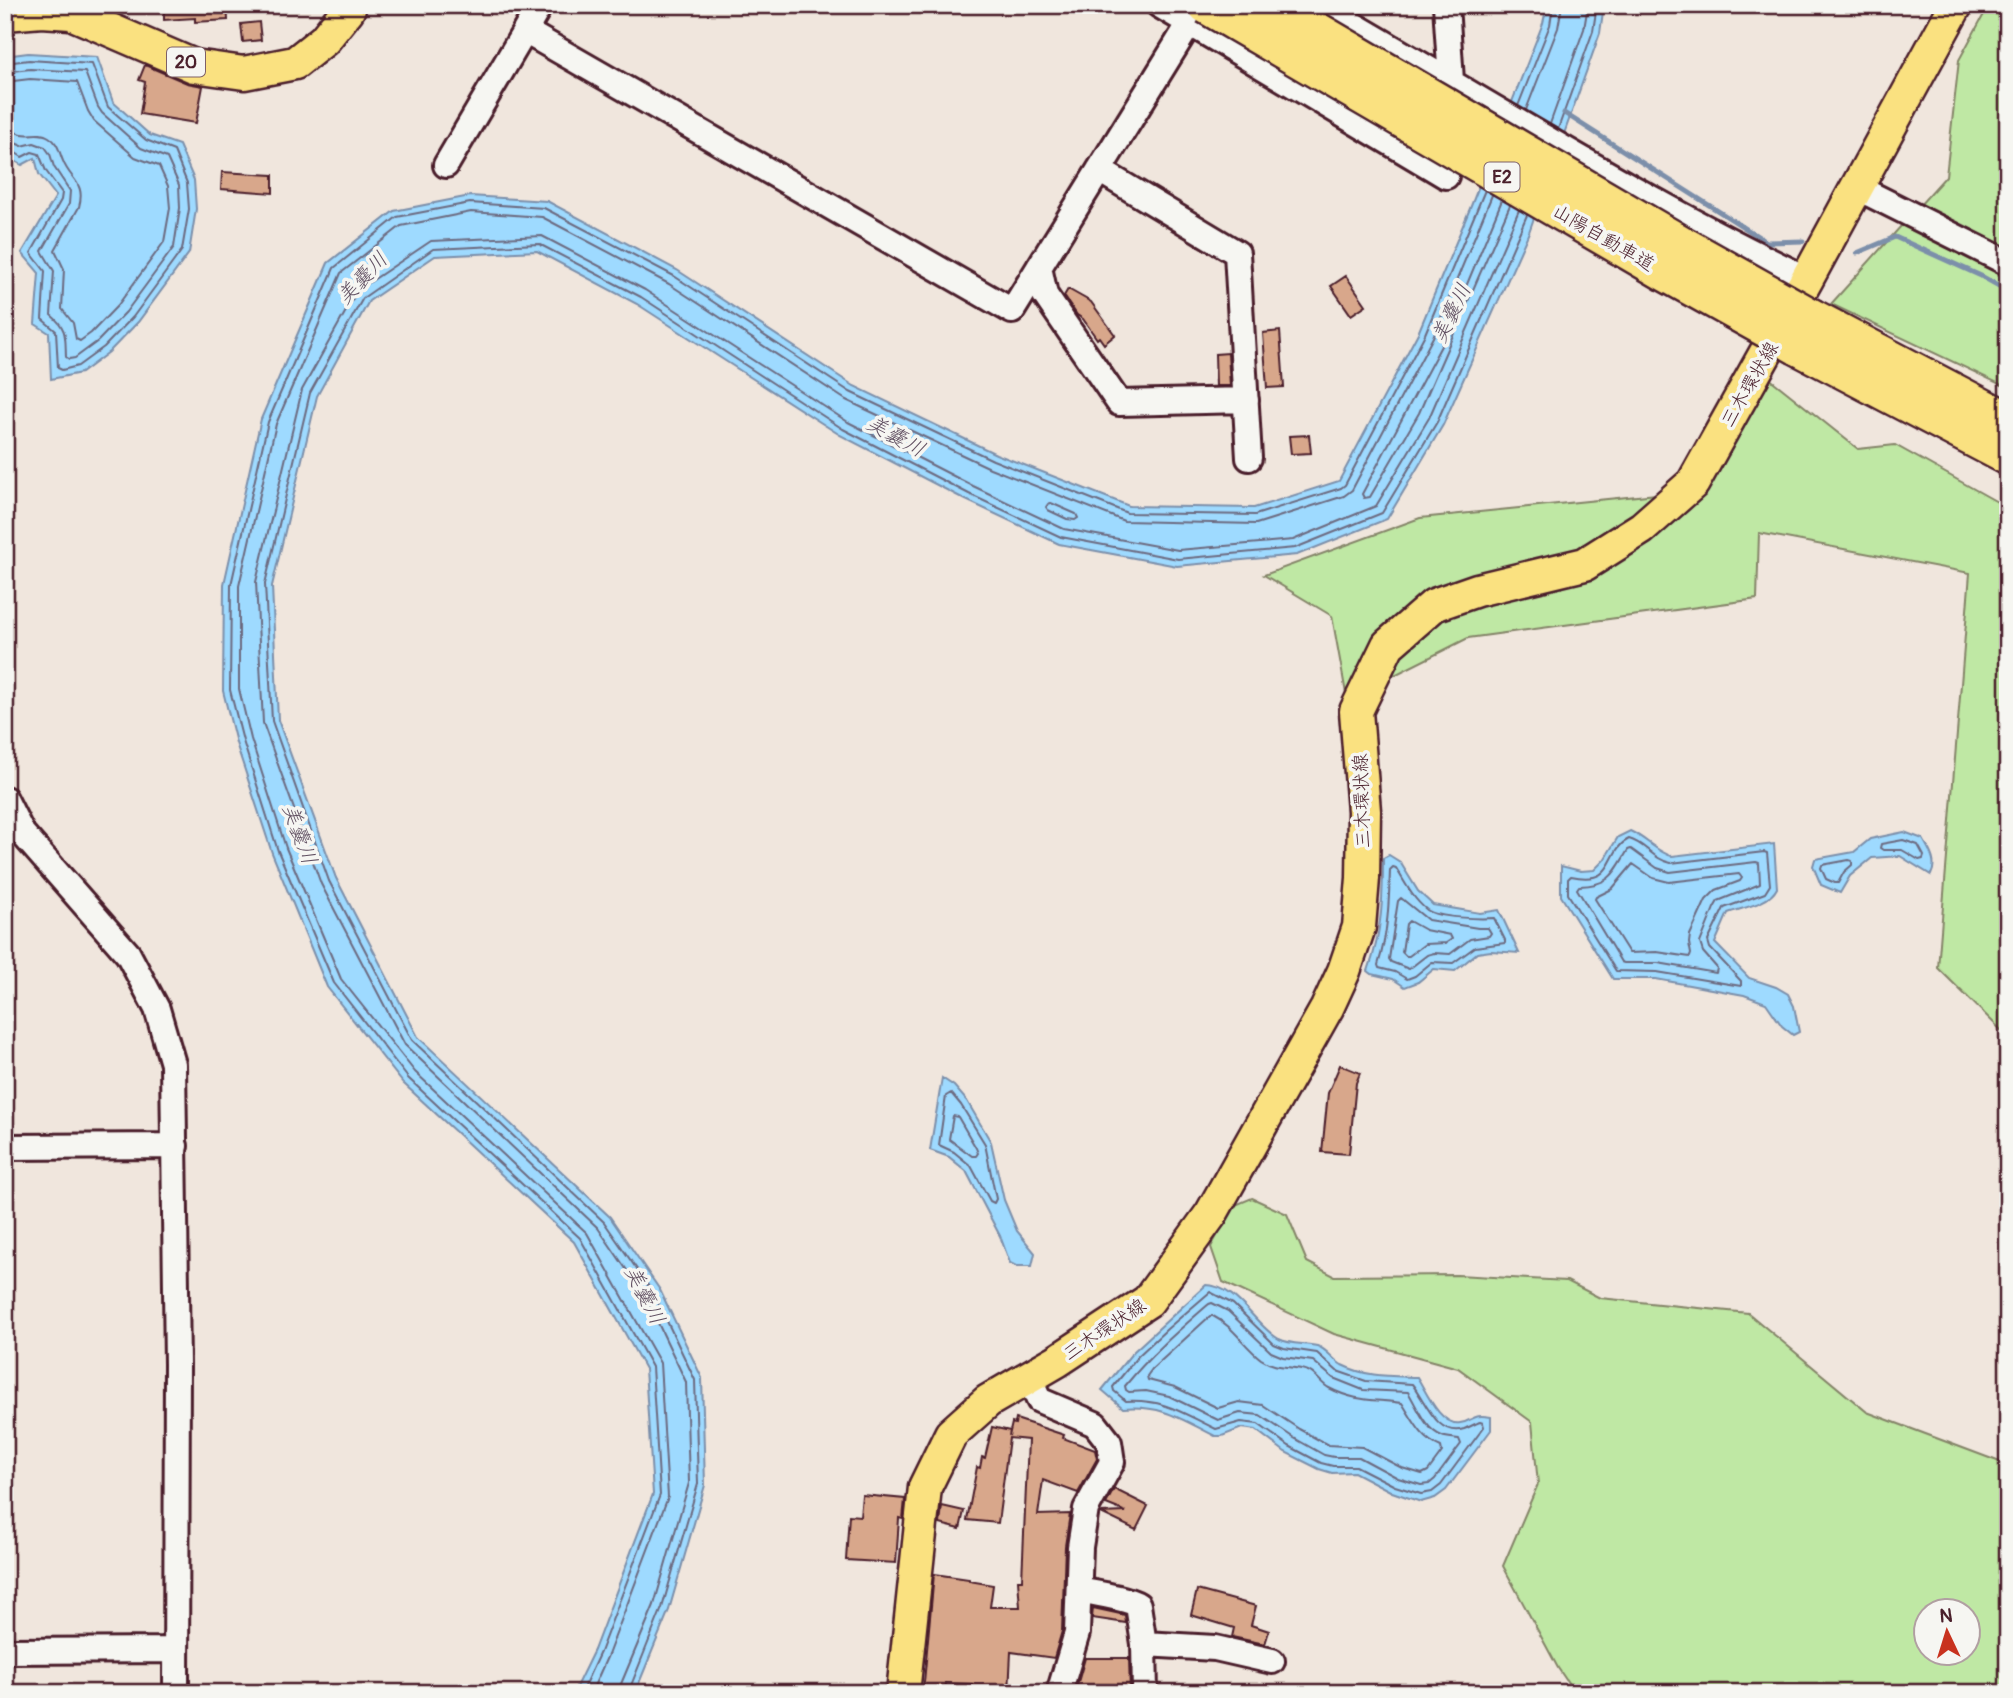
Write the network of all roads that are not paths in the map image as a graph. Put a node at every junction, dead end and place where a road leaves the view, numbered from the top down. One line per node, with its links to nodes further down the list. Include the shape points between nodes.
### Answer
1 (350, 5): 8 (main road, 20, via 324,40 295,63 244,73 194,66 71,13)
2 (540, 5): 11 (street)
3 (1158, 5): 9 (street)
4 (1272, 5): 20 (highway, 山陽自動車道 / E2, bridge, via 1670,238)
5 (1319, 5): 12 (street)
6 (1446, 5): 12 (street)
7 (1956, 5): 16 (main road, 三木環状線)
8 (44, 8): 10 (main road, 20)
9 (1199, 11): 14 (street); 15 (street); 20 (highway, 山陽自動車道 / E2, bridge, via 1667,273)
10 (5, 14)
11 (525, 31): 13 (street); 18 (street, via 1012,311)
12 (1451, 80): 19 (street, via 1735,245)
13 (446, 165)
14 (1099, 170): 18 (street); 21 (street, via 1237,253)
15 (1446, 176)
16 (1856, 187): 17 (street); 19 (main road, 三木環状線)
17 (2008, 263)
18 (1039, 267): 21 (street, via 1045,295 1119,403)
19 (1807, 279): 29 (main road, 三木環状線, via 1693,483 1642,528 1585,564 1434,605 1388,645 1356,711 1364,811 1359,927 1327,1008 1211,1214 1148,1301)
20 (1805, 332): 22 (highway, 山陽自動車道 / E2); 23 (highway, 山陽自動車道 / E2)
21 (1246, 400): 24 (street)
22 (2008, 421)
23 (2008, 456)
24 (1249, 458)
25 (5, 799): 26 (street)
26 (14, 838): 27 (street, via 128,954 157,1009 173,1064)
27 (175, 1146): 28 (street); 32 (street)
28 (5, 1147)
29 (1028, 1376): 30 (street, via 1039,1400 1095,1424 1109,1442 1112,1462 1086,1509); 36 (main road, 三木環状線, via 988,1401 951,1434 925,1487)
30 (1079, 1590): 31 (street, via 1129,1599 1138,1605); 37 (street, via 1077,1633)
31 (1144, 1644): 34 (street, via 1214,1648); 38 (street)
32 (176, 1650): 33 (street); 35 (street)
33 (5, 1651)
34 (1272, 1661)
35 (176, 1693)
36 (903, 1693)
37 (1059, 1693)
38 (1145, 1693)

